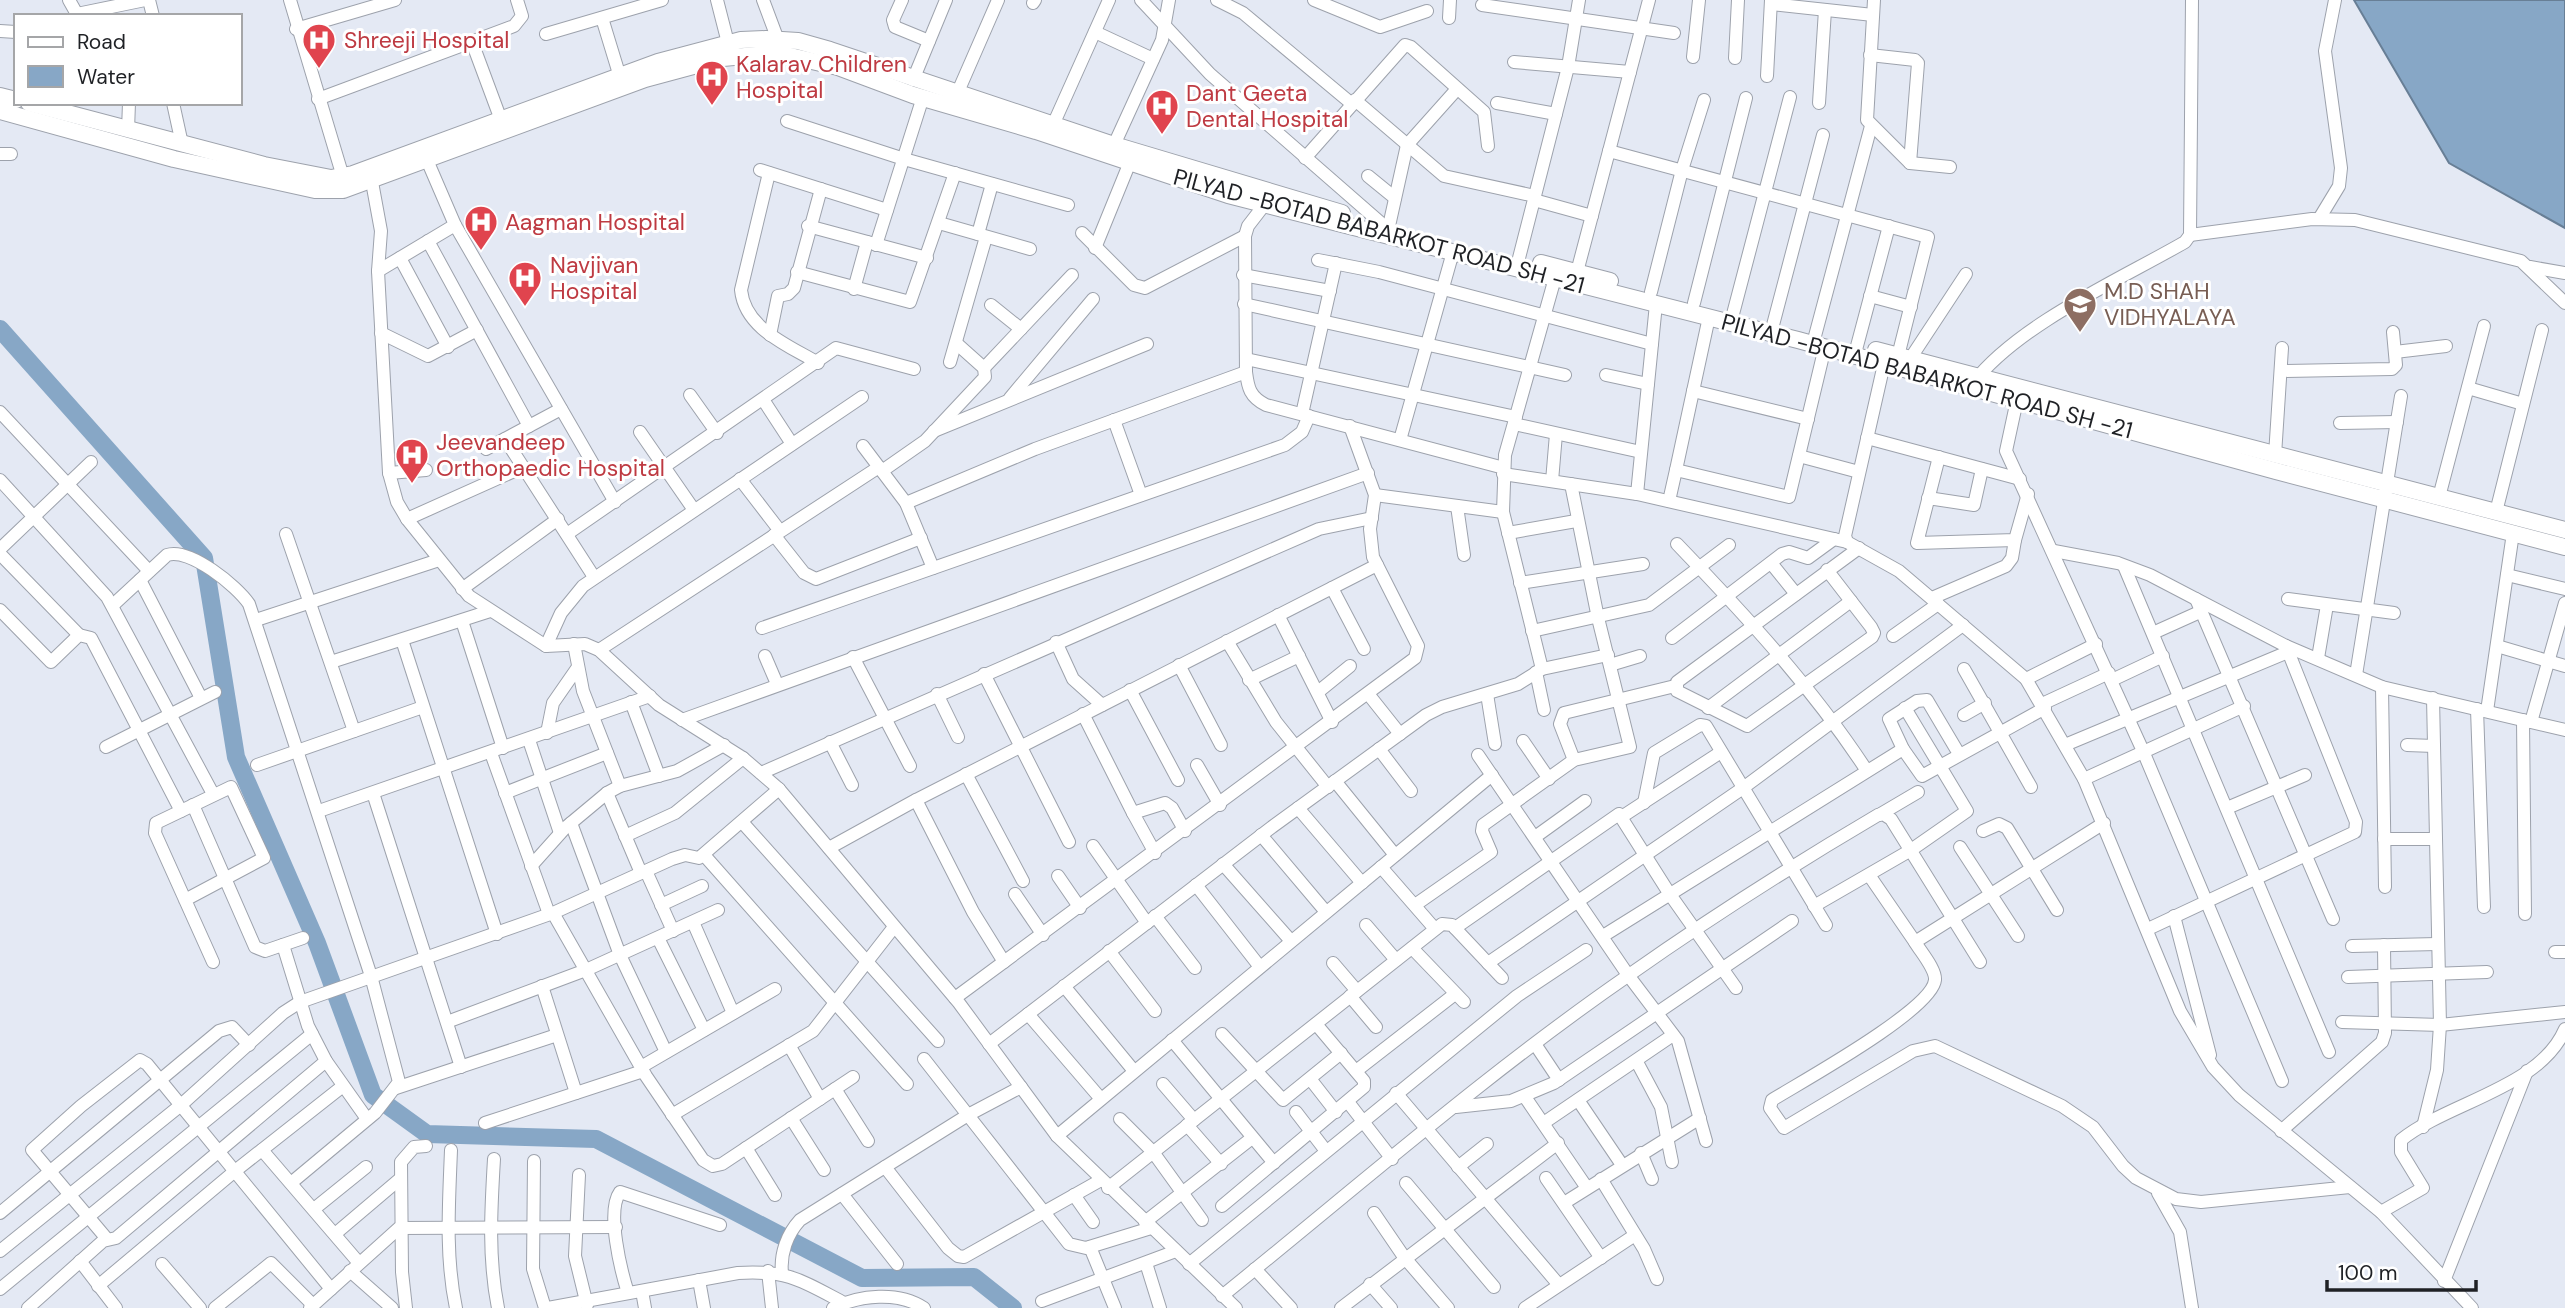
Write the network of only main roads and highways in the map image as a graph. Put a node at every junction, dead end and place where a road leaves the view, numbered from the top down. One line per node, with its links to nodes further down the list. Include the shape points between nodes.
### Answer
1 (36, 105): 3 (main road, PILYAD -BOTAD BABARKOT ROAD SH -21, via 314,176 344,177)
2 (0, 111): 3 (main road, PILYAD -BOTAD BABARKOT ROAD SH -21, via 174,159 315,190 343,190 372,182)
3 (424, 155): 4 (main road, PILYAD -BOTAD BABARKOT ROAD SH -21, via 645,79 723,58 777,53 838,67 1265,204); 4 (main road, PILYAD -BOTAD BABARKOT ROAD SH -21, via 501,120 620,77 728,43 778,40 830,50)
4 (1336, 217): 5 (main road, PILYAD -BOTAD BABARKOT ROAD SH -21, via 1555,278); 5 (main road, PILYAD -BOTAD BABARKOT ROAD SH -21, via 1577,272)
5 (1654, 298): 6 (main road, PILYAD -BOTAD BABARKOT ROAD SH -21, via 1709,317); 6 (main road, PILYAD -BOTAD BABARKOT ROAD SH -21, via 1694,303)
6 (1820, 342): 7 (main road, PILYAD -BOTAD BABARKOT ROAD SH -21); 7 (main road, PILYAD -BOTAD BABARKOT ROAD SH -21, via 1857,346)
7 (1897, 359): 8 (main road, PILYAD -BOTAD BABARKOT ROAD SH -21); 8 (main road, PILYAD -BOTAD BABARKOT ROAD SH -21)
8 (1974, 381): 9 (main road, PILYAD -BOTAD BABARKOT ROAD SH -21, via 2275,455); 9 (main road, PILYAD -BOTAD BABARKOT ROAD SH -21, via 2017,400)
9 (2385, 491): 10 (main road, PILYAD -BOTAD BABARKOT ROAD SH -21, via 2439,497); 11 (main road, PILYAD -BOTAD BABARKOT ROAD SH -21)
10 (2565, 530)
11 (2565, 547)

